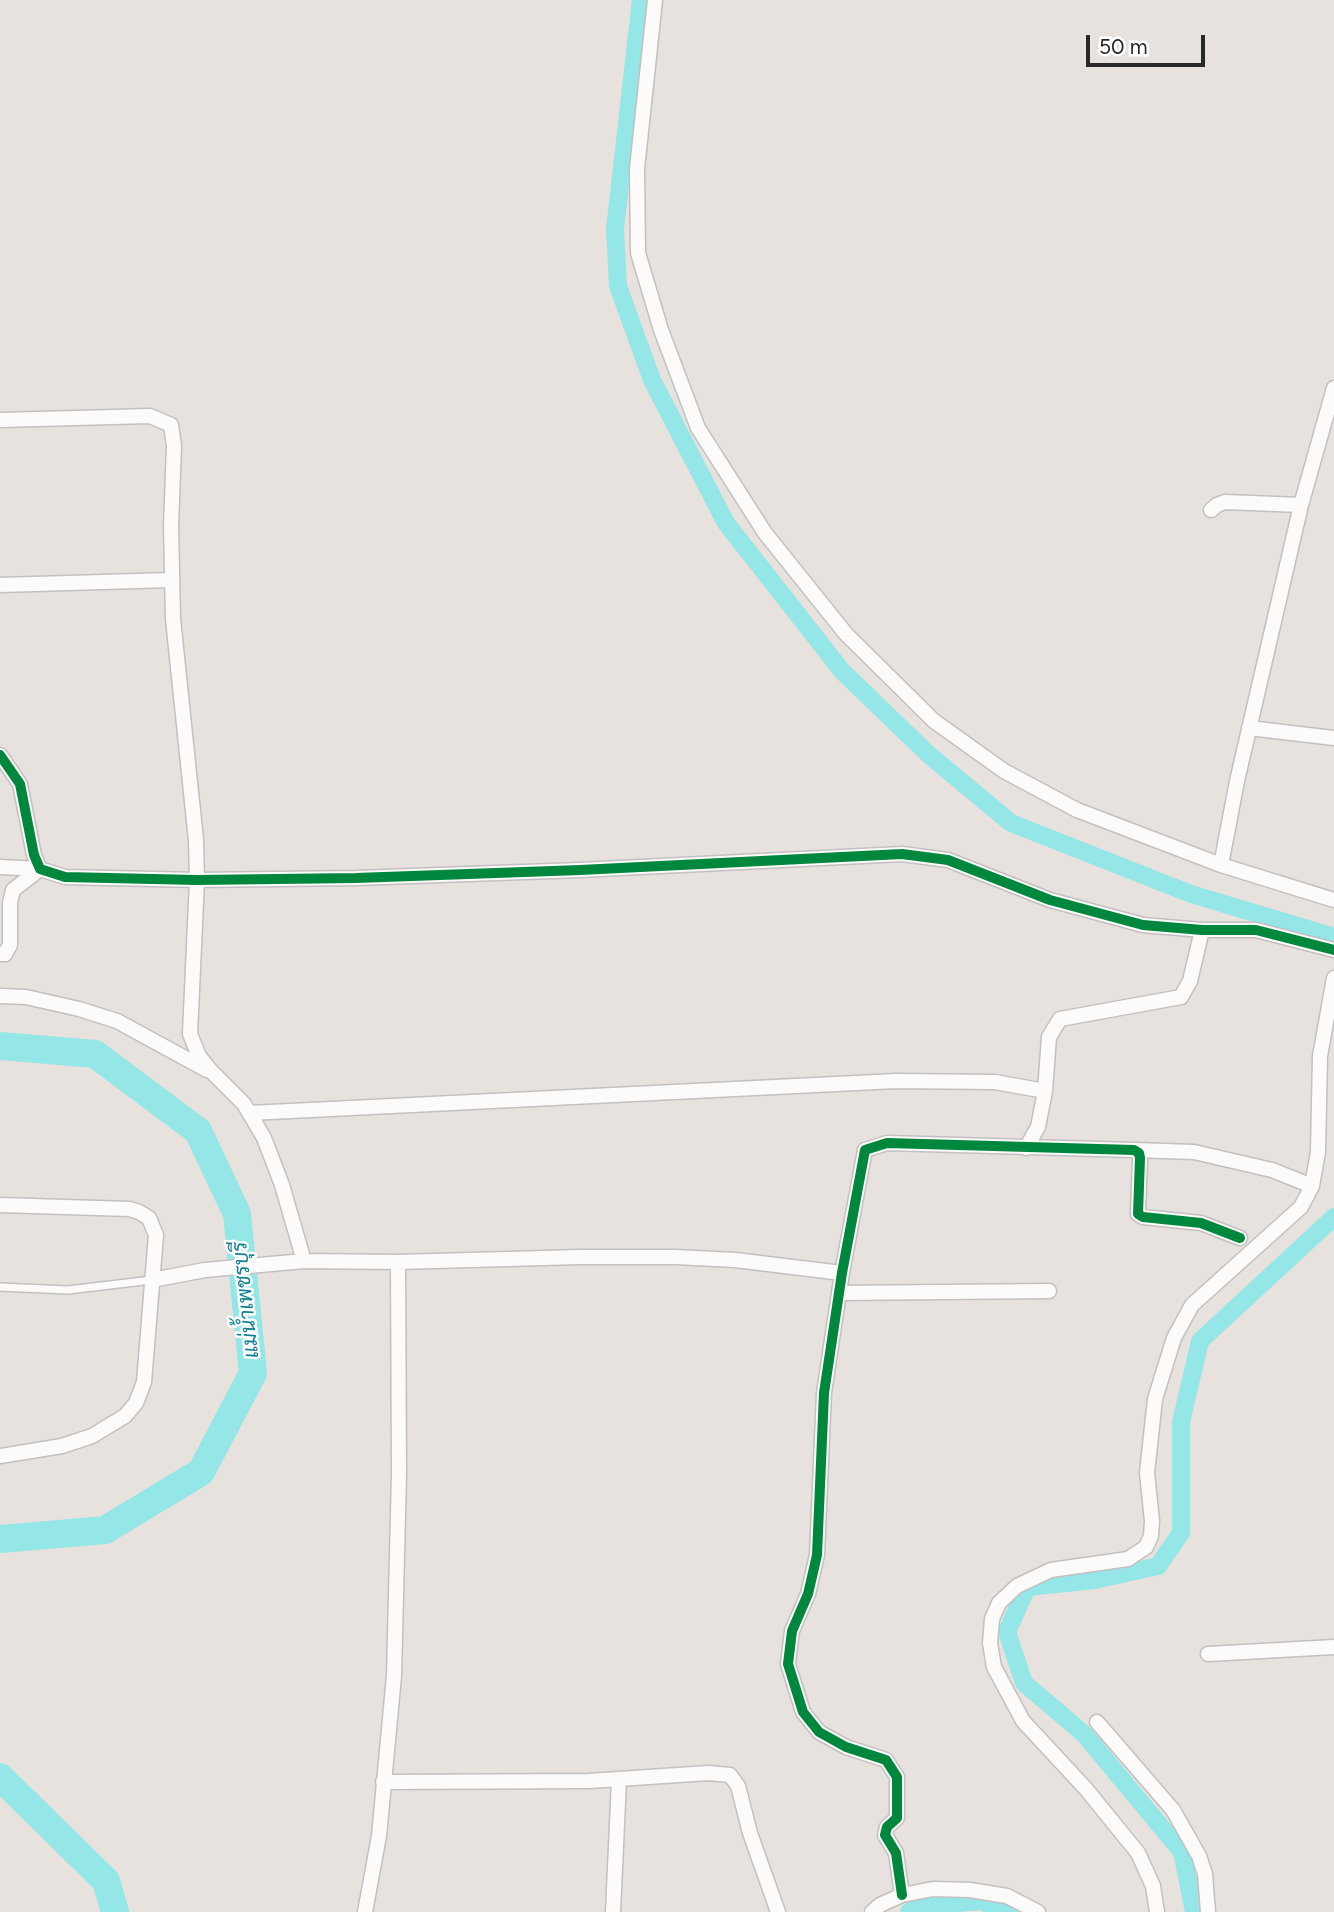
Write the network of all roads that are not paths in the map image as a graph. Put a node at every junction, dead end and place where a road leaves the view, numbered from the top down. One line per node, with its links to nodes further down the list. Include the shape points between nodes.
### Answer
1 (655, 0): 11 (street, via 637,169 638,253 698,428 765,533 846,634 934,721 1004,771 1077,810)
2 (1334, 388): 4 (street)
3 (0, 420): 6 (street, via 150,416 171,425)
4 (1301, 505): 5 (street, via 1226,502); 8 (street)
5 (1211, 510)
6 (171, 580): 7 (street); 14 (street)
7 (0, 585)
8 (1249, 728): 9 (street); 11 (street)
9 (1334, 738)
10 (0, 755): 13 (street, via 20,784)
11 (1221, 865): 15 (street)
12 (0, 867): 13 (street)
13 (40, 869): 14 (street, via 65,877); 18 (street, via 13,890 10,946)
14 (197, 880): 16 (street, via 382,877 902,854 948,860 1050,900 1111,917); 21 (street, via 190,1034)
15 (1334, 900)
16 (1202, 930): 17 (street, via 1256,930); 22 (street, via 1190,981 1181,996 1060,1019 1049,1037)
17 (1334, 950)
18 (0, 954)
19 (1334, 978): 26 (street, via 1320,1056 1318,1152)
20 (0, 996): 21 (street, via 39,1000 117,1021)
21 (211, 1071): 23 (street)
22 (1045, 1091): 23 (street, via 995,1082 896,1081); 24 (street, via 1038,1127)
23 (250, 1113): 29 (street, via 274,1161)
24 (1026, 1148): 25 (street); 31 (street, via 887,1143 865,1150)
25 (1134, 1150): 26 (street, via 1194,1152 1272,1170); 28 (street, via 1140,1158 1138,1214 1201,1223)
26 (1312, 1186): 48 (street, via 1301,1207 1192,1305 1174,1338 1155,1399 1147,1473 1152,1536 1146,1547 1128,1559 1051,1570 1017,1586 999,1603 992,1619 994,1667 1023,1721 1138,1853 1153,1886)
27 (0, 1205): 32 (street, via 139,1212 155,1229)
28 (1240, 1238)
29 (304, 1261): 30 (street); 32 (street)
30 (398, 1262): 31 (street, via 675,1256); 41 (street, via 394,1676)
31 (842, 1273): 35 (street)
32 (152, 1280): 33 (lane, via 68,1290); 36 (street, via 145,1382 125,1416 92,1436 62,1446)
33 (0, 1287)
34 (1049, 1291): 35 (street)
35 (839, 1293): 42 (street, via 824,1393 817,1555 808,1594 792,1630 788,1664 803,1712 819,1732 886,1760 897,1777 897,1818 885,1835 896,1853)
36 (0, 1456)
37 (1334, 1647): 38 (street)
38 (1208, 1654)
39 (1097, 1722): 49 (street, via 1173,1810 1199,1856)
40 (619, 1780): 41 (street); 44 (street); 45 (street, via 730,1775 738,1786)
41 (383, 1782): 43 (street, via 377,1856)
42 (902, 1895): 46 (street); 47 (street, via 933,1889 970,1890 1006,1896)
43 (365, 1912)
44 (613, 1912)
45 (778, 1912)
46 (872, 1912)
47 (1038, 1912)
48 (1157, 1912)
49 (1208, 1912)

